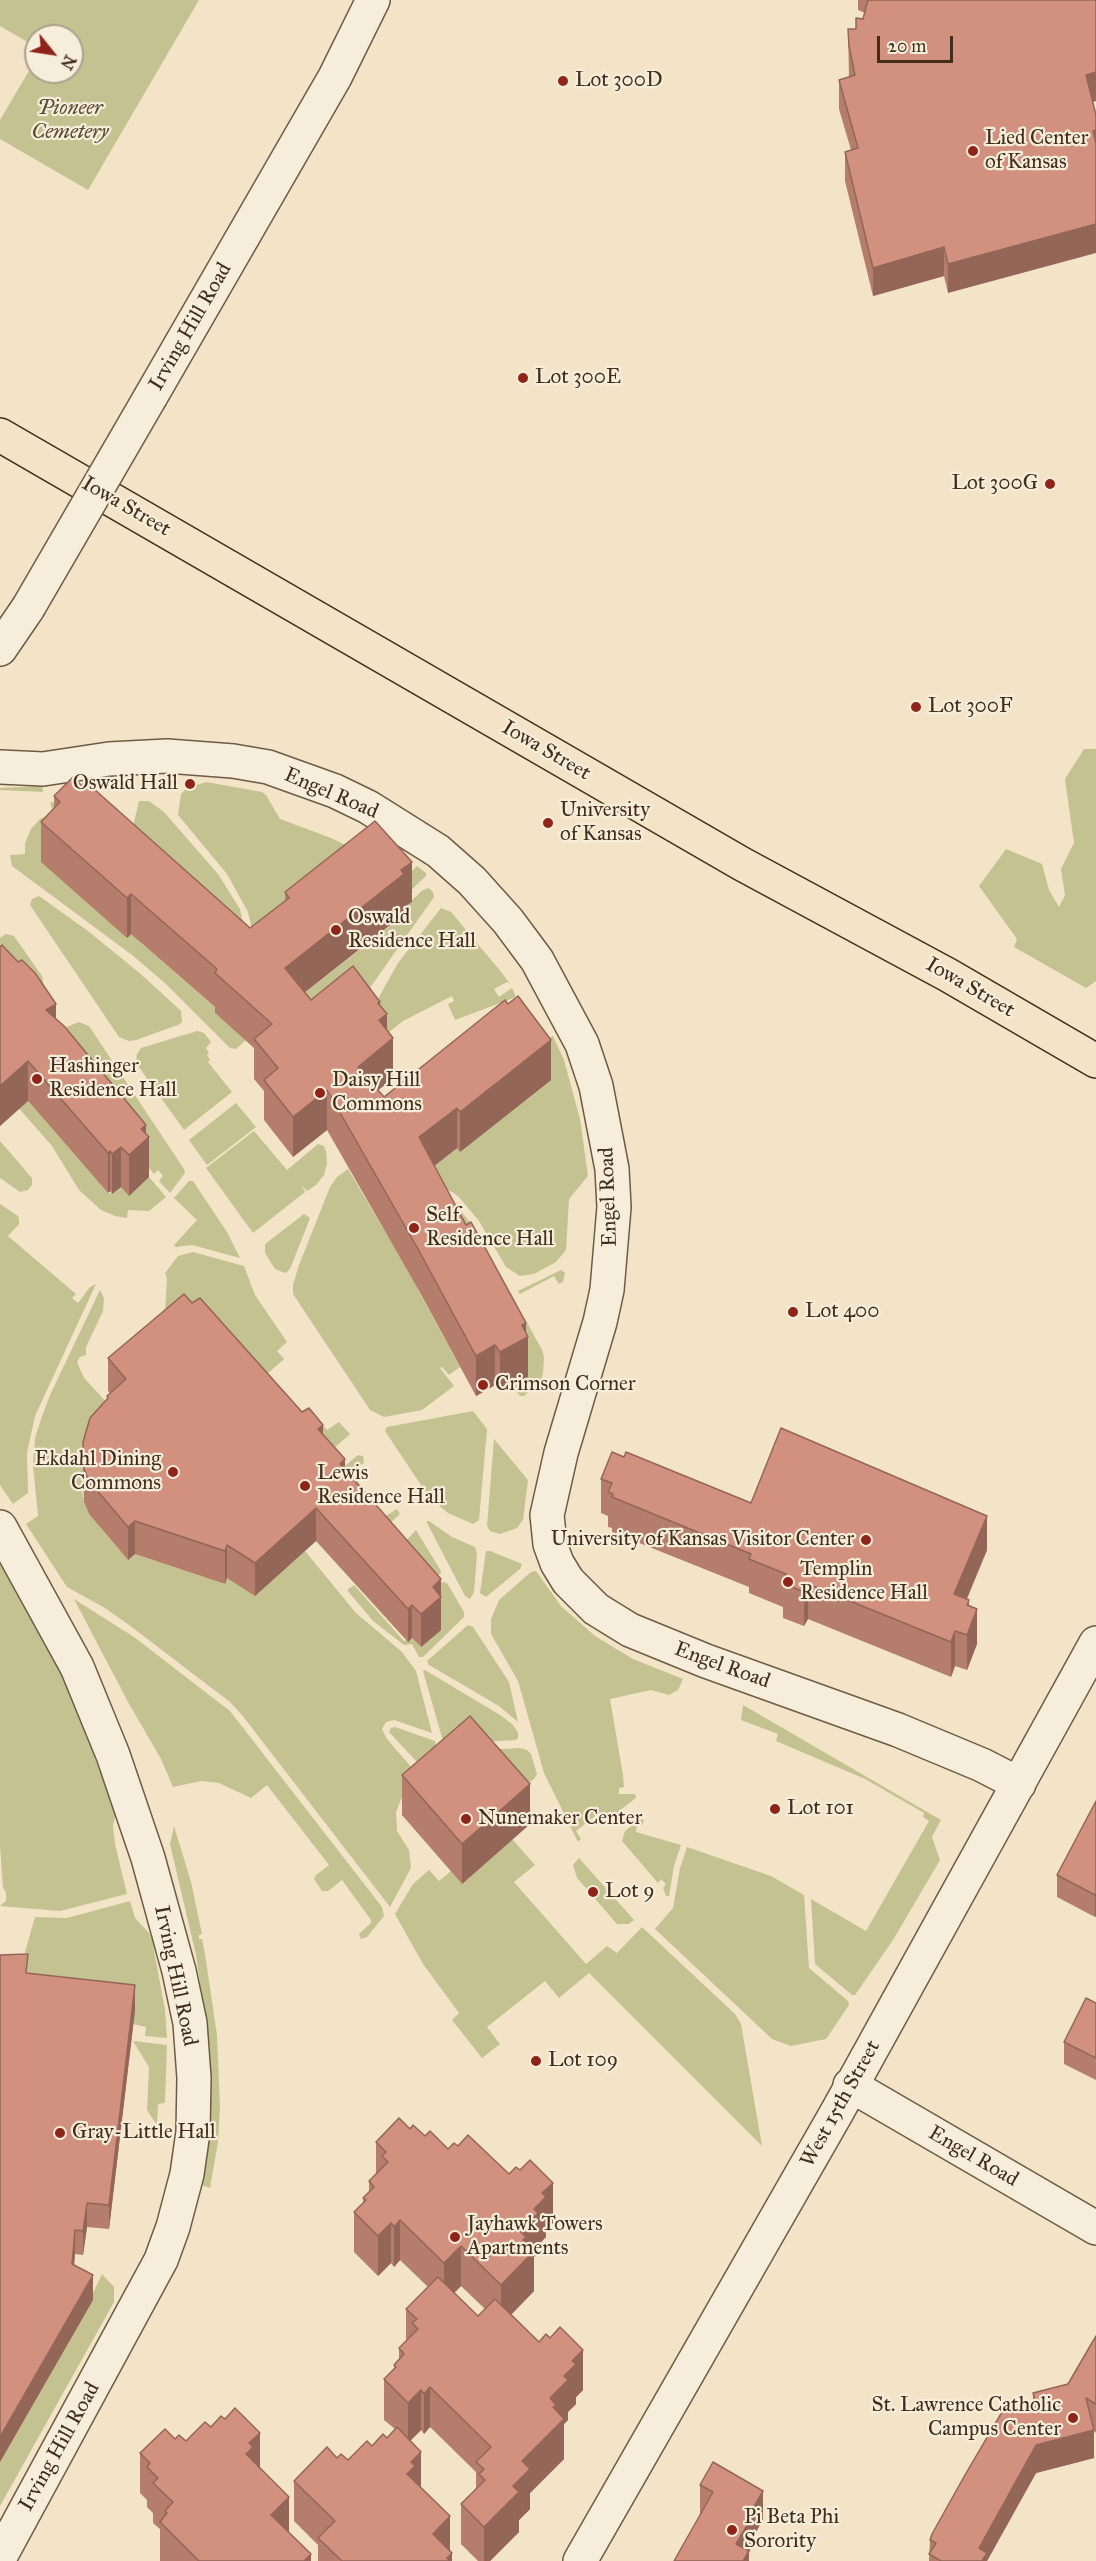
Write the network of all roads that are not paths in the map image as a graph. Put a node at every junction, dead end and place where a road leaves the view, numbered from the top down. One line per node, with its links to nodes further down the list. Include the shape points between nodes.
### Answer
1 (373, 0): 3 (street, Irving Hill Road, bridge, via 335,76 28,608)
2 (0, 435): 5 (highway, Iowa Street, via 742,864 948,975)
3 (0, 649)
4 (0, 767): 8 (street, Engel Road, via 43,770 109,759 167,756 268,767 368,807 438,851 472,881 537,960 572,1023 596,1086 612,1169 614,1207 607,1290 547,1515 550,1544 562,1572 596,1609 630,1630 898,1730)
5 (1096, 1061)
6 (0, 1527): 11 (street, Irving Hill Road, via 77,1667 113,1755 148,1858 179,1971 190,2024 194,2078 187,2174 161,2260)
7 (1096, 1643): 8 (street, West 15th Street)
8 (1019, 1784): 9 (street, West 15th Street)
9 (850, 2085): 10 (street, Engel Road); 12 (street, West 15th Street)
10 (1096, 2228)
11 (0, 2557)
12 (580, 2561)

